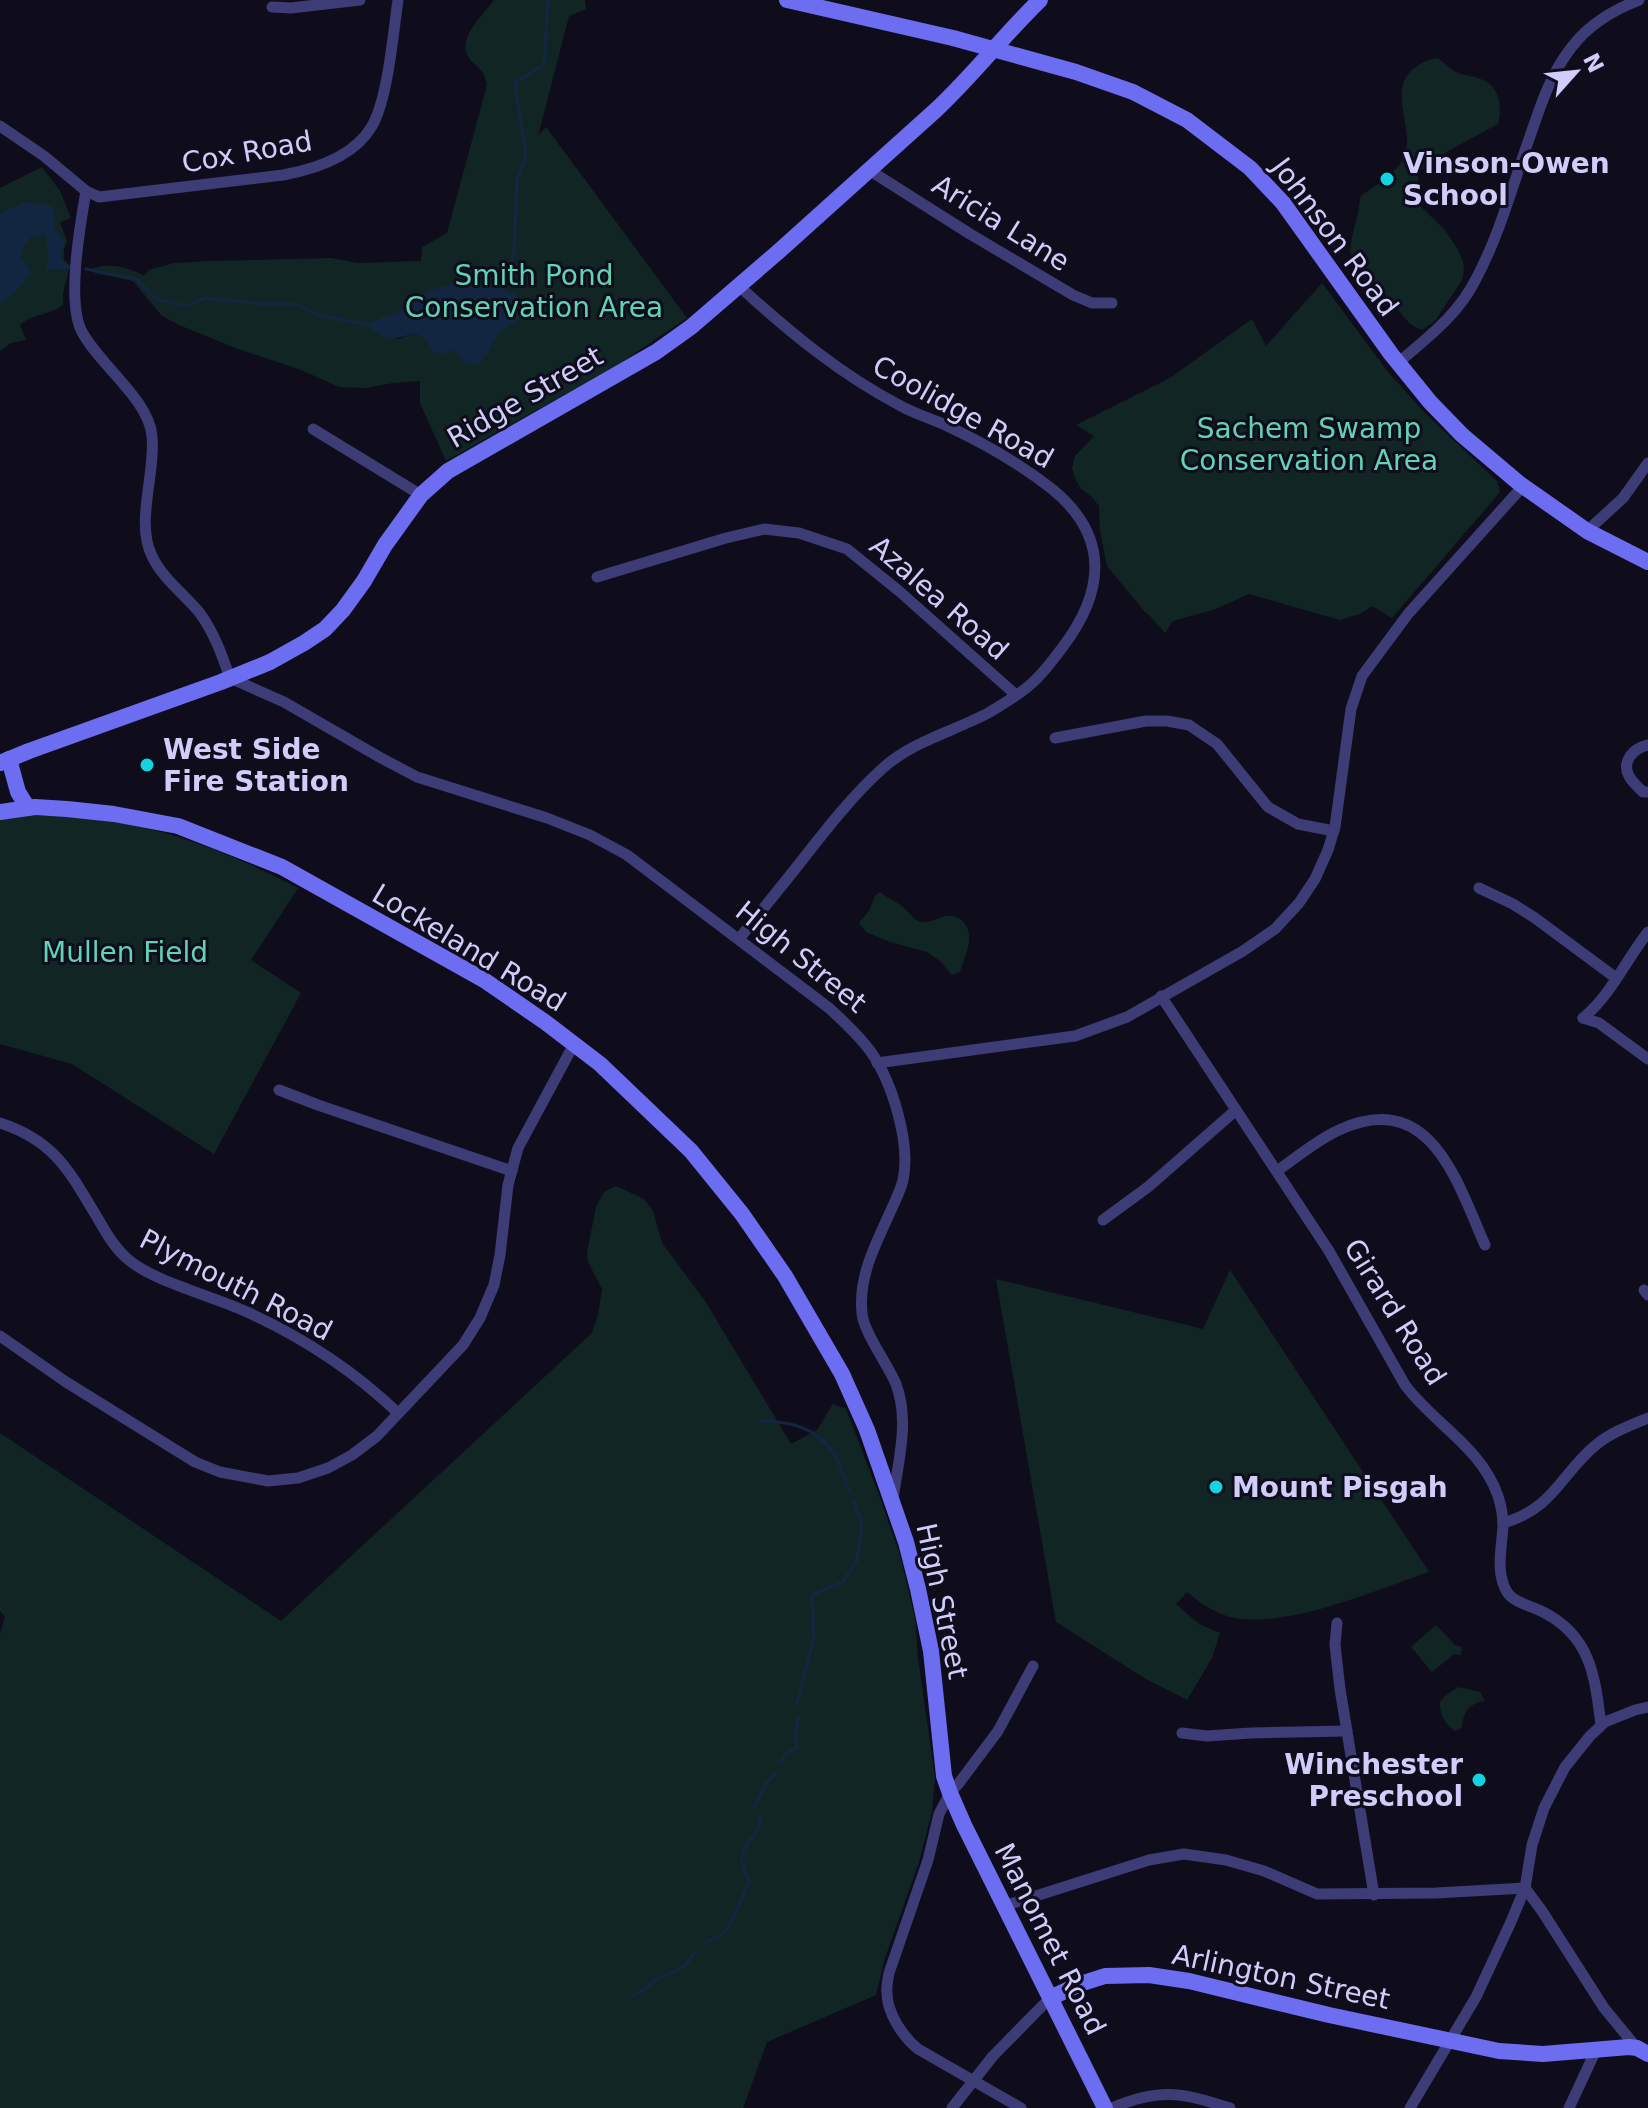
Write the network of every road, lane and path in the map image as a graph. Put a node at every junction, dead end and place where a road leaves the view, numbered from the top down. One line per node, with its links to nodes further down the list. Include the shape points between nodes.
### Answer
1 (360, 0): 6 (street)
2 (398, 0): 10 (street, Cox Road, via 380,108 358,142 327,164 283,175 114,196)
3 (787, 0): 7 (street, Johnson Road)
4 (1040, 0): 7 (street, Ridge Street)
5 (1639, 0): 13 (street, via 1611,12 1572,46 1538,112 1477,278 1447,321)
6 (272, 7)
7 (993, 49): 9 (street, Ridge Street, via 965,83); 13 (street, Johnson Road, via 1133,92 1187,120 1250,168 1283,203)
8 (0, 126): 10 (street)
9 (869, 170): 11 (street, Ridge Street); 12 (street, Aricia Lane, via 1073,295 1092,303)
10 (86, 191): 21 (street, via 76,312 88,342 150,426 146,535 152,558 201,615)
11 (739, 286): 17 (street, Ridge Street, via 656,352 460,463); 22 (street, Coolidge Road, via 836,367 902,407 1012,460 1073,509 1093,552 1088,606 1048,666)
12 (1112, 303)
13 (1398, 363): 16 (street, Johnson Road, via 1462,435)
14 (313, 429): 17 (street)
15 (1648, 463): 18 (street, via 1623,498)
16 (1523, 486): 18 (street, Johnson Road); 29 (street, via 1408,614 1362,676 1351,709)
17 (421, 495): 21 (street, Ridge Street, via 350,601 325,629 270,662)
18 (1587, 531): 19 (street, Johnson Road)
19 (1648, 562)
20 (597, 577): 22 (street, Azalea Road, via 764,529 799,533 847,549)
21 (230, 678): 25 (street, Ridge Street); 32 (street, High Street, via 284,702 417,777 590,835 627,855)
22 (1016, 695): 32 (street, Coolidge Road, via 886,765 838,814)
23 (1055, 738): 29 (street, via 1146,721 1189,725 1217,744 1268,807 1298,824)
24 (1648, 745): 26 (street, via 1629,756 1627,770 1630,780)
25 (5, 761): 27 (street)
26 (1648, 792)
27 (28, 808): 28 (street, Lockeland Road); 35 (street, Lockeland Road, via 83,810 178,826 282,867 484,980)
28 (0, 812)
29 (1334, 831): 34 (street, via 1315,879 1275,929)
30 (1479, 888): 33 (street, via 1535,918)
31 (1648, 932): 33 (street)
32 (739, 939): 37 (street, High Street, via 853,1029)
33 (1616, 978): 36 (street, via 1583,1018 1599,1023)
34 (1161, 996): 37 (street, via 1127,1017 1075,1036); 39 (street, Girard Road)
35 (574, 1044): 41 (street, via 518,1148); 48 (street, Lockeland Road, via 691,1151 742,1214 842,1374)
36 (1648, 1059)
37 (877, 1063): 48 (street, High Street, via 906,1149 903,1181 861,1287 862,1316 902,1408)
38 (279, 1090): 41 (street)
39 (1236, 1110): 42 (street, Girard Road); 43 (street)
40 (0, 1123): 46 (street, Plymouth Road, via 49,1148 112,1242 133,1264 247,1312 315,1349)
41 (512, 1171): 46 (street, via 488,1303 463,1345)
42 (1277, 1171): 44 (street, via 1346,1127 1395,1122 1420,1132 1441,1152); 49 (street, Girard Road, via 1405,1385 1485,1469)
43 (1103, 1220)
44 (1485, 1245)
45 (0, 1336): 46 (street, via 195,1462 241,1478 298,1478 328,1468 377,1436)
46 (398, 1413)
47 (1648, 1418): 49 (street, via 1607,1437 1541,1505)
48 (893, 1501): 56 (street, High Street, via 931,1651 939,1743)
49 (1503, 1523): 53 (street, Girard Road, via 1503,1585 1509,1596 1564,1625 1579,1643 1589,1659)
50 (1337, 1623): 54 (street, via 1335,1645)
51 (1033, 1666): 56 (street, via 998,1731)
52 (1648, 1707): 53 (street)
53 (1601, 1725): 57 (street, via 1565,1767 1544,1808)
54 (1347, 1731): 55 (street); 58 (street)
55 (1182, 1733)
56 (950, 1793): 59 (street, Manomet Road); 64 (street, via 939,1814 886,1991 909,2042)
57 (1525, 1888): 58 (street); 61 (street, via 1476,1997); 63 (street, via 1604,2008)
58 (1374, 1895): 59 (street, via 1317,1894 1264,1871 1184,1854)
59 (1004, 1906): 60 (street, Manomet Road)
60 (1050, 1998): 61 (street, Arlington Street, via 1105,1976 1149,1975); 64 (street, Arlington Street); 67 (street, Manomet Road)
61 (1450, 2040): 62 (street, Arlington Street, via 1499,2051); 70 (street)
62 (1596, 2050): 63 (street, Arlington Street); 71 (street)
63 (1643, 2051)
64 (973, 2081): 65 (street, Arlington Street); 66 (street)
65 (952, 2108)
66 (1021, 2108)
67 (1105, 2108)
68 (1112, 2108): 69 (street, via 1155,2094 1190,2095)
69 (1230, 2108)
70 (1410, 2108)
71 (1569, 2108)

